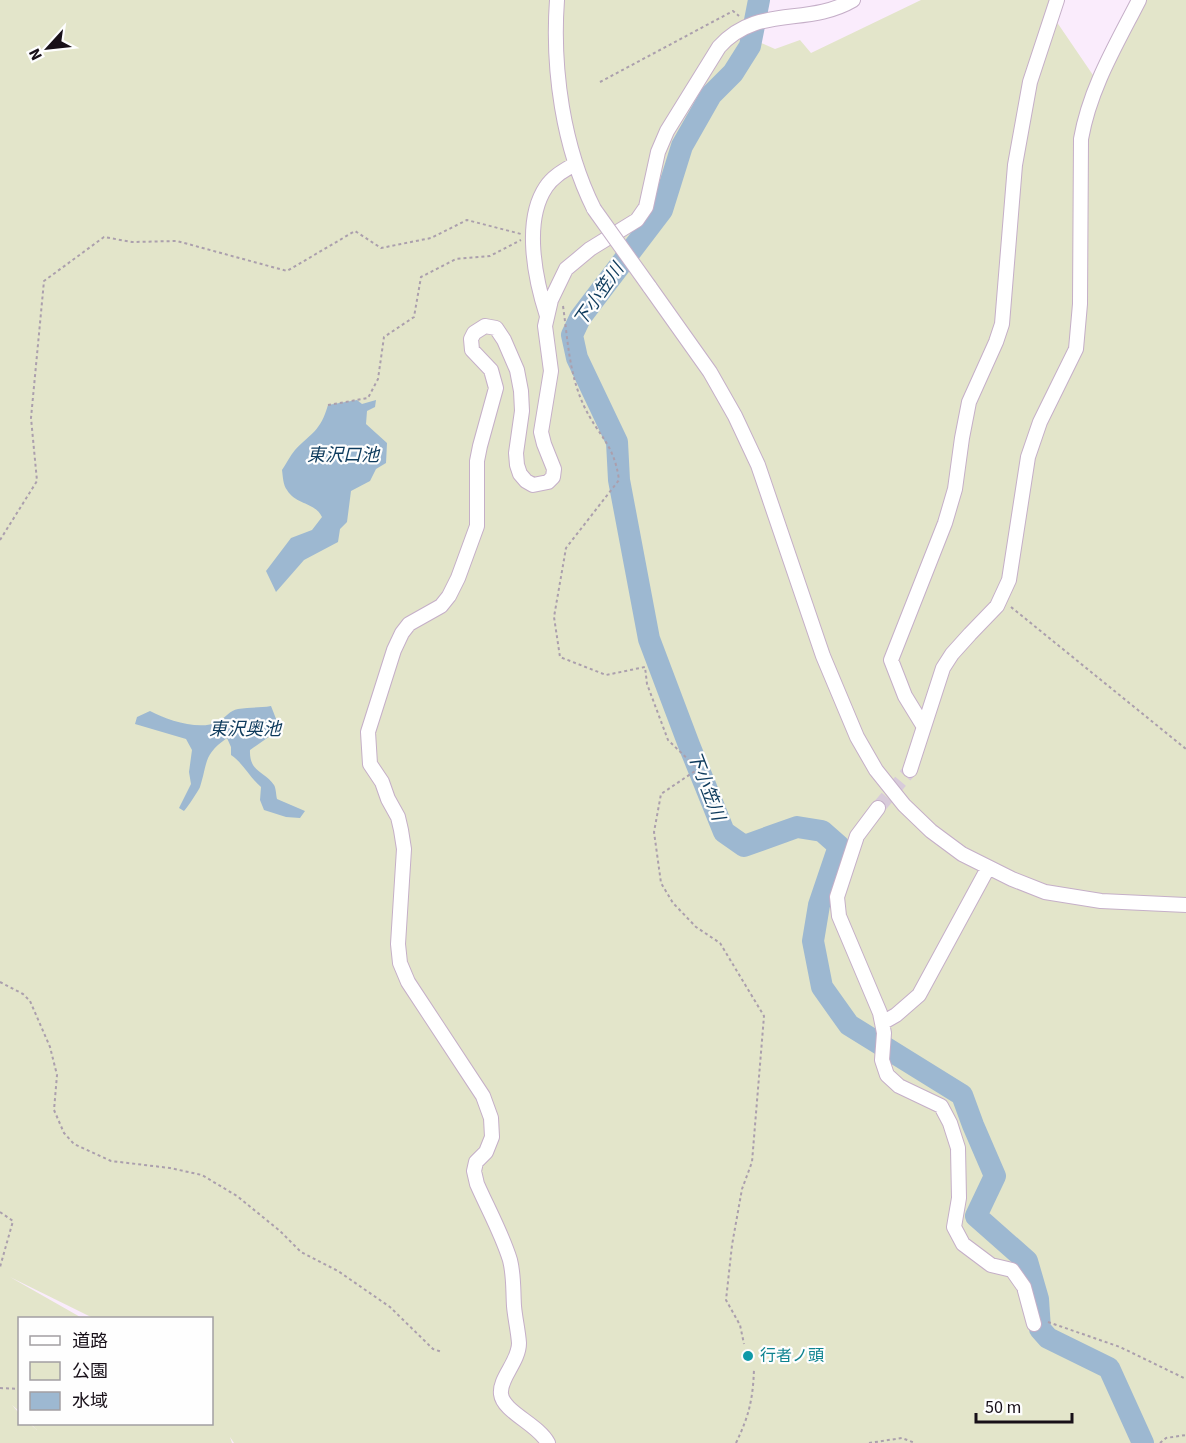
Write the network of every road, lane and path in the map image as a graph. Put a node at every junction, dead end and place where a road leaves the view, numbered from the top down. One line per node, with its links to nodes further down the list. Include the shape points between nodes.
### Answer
1 (557, 0): 7 (street, via 562,107)
2 (853, 0): 5 (street, via 830,11 766,19)
3 (1057, 0): 13 (street, via 1030,82 1015,165 1002,324 969,402 956,489 945,523 891,660 905,696)
4 (1139, 0): 12 (street, via 1095,86 1085,117 1081,139 1076,349 1028,456 1009,580)
5 (743, 27): 6 (path, via 733,11); 9 (street, via 719,47 667,131 642,213 566,269)
6 (600, 82)
7 (575, 164): 9 (street, via 546,186 534,213 533,239); 17 (street, bridge, via 594,209 710,372 735,416 758,465 823,657 857,737 876,770 931,831)
8 (563, 303): 24 (path, via 571,371 585,407 616,460 619,480 566,548 554,617 560,657 606,675 645,667 647,684 668,740 698,769 661,794 654,832 661,883 688,919 720,943 764,1016 752,1162 742,1189 726,1300 740,1325)
9 (547, 316): 31 (street, via 551,371 541,432 554,469 553,477 548,482 533,484 520,474 516,453 522,411 517,370 496,328 480,328 471,339 472,350 491,370 496,388 477,461 477,526 449,596 441,606 409,624 394,650 368,732 368,750 370,764 398,817 404,849 400,963 408,982 483,1096 491,1118 492,1137 474,1171 514,1277 519,1344 501,1394 504,1403 539,1430)
10 (328, 405): 11 (path, via 368,398 378,379 384,337 414,317 421,277 456,259 490,256 529,236 467,220 432,238 381,248 355,231 287,271 177,242 132,242 104,237 44,281 31,418 37,481)
11 (0, 540)
12 (1001, 598): 13 (street, via 943,668); 14 (path)
13 (924, 727): 15 (street)
14 (1186, 749)
15 (910, 770)
16 (878, 808): 20 (street, via 857,836 837,897 838,916)
17 (988, 868): 18 (street, via 1045,892 1101,901); 20 (street, via 919,995)
18 (1186, 905)
19 (0, 982): 25 (path, via 30,1000 57,1075 54,1110 64,1133 74,1144 111,1161 202,1175 237,1196 301,1252 338,1271 390,1307 433,1349)
20 (882, 1023): 23 (street, via 882,1060 887,1075 899,1086 941,1106 950,1123 958,1148 959,1198 954,1227 963,1244 991,1265 1012,1270)
21 (0, 1212): 22 (path, via 13,1221)
22 (0, 1268)
23 (1039, 1323): 27 (path, via 1049,1322 1120,1347)
24 (744, 1344)
25 (442, 1352)
26 (754, 1369): 32 (path, via 753,1398)
27 (1186, 1379)
28 (0, 1388): 29 (path)
29 (18, 1389)
30 (1186, 1435): 35 (path, via 1166,1438)
31 (548, 1443)
32 (735, 1443)
33 (869, 1443): 34 (path, via 902,1438)
34 (915, 1443)
35 (1160, 1443)

